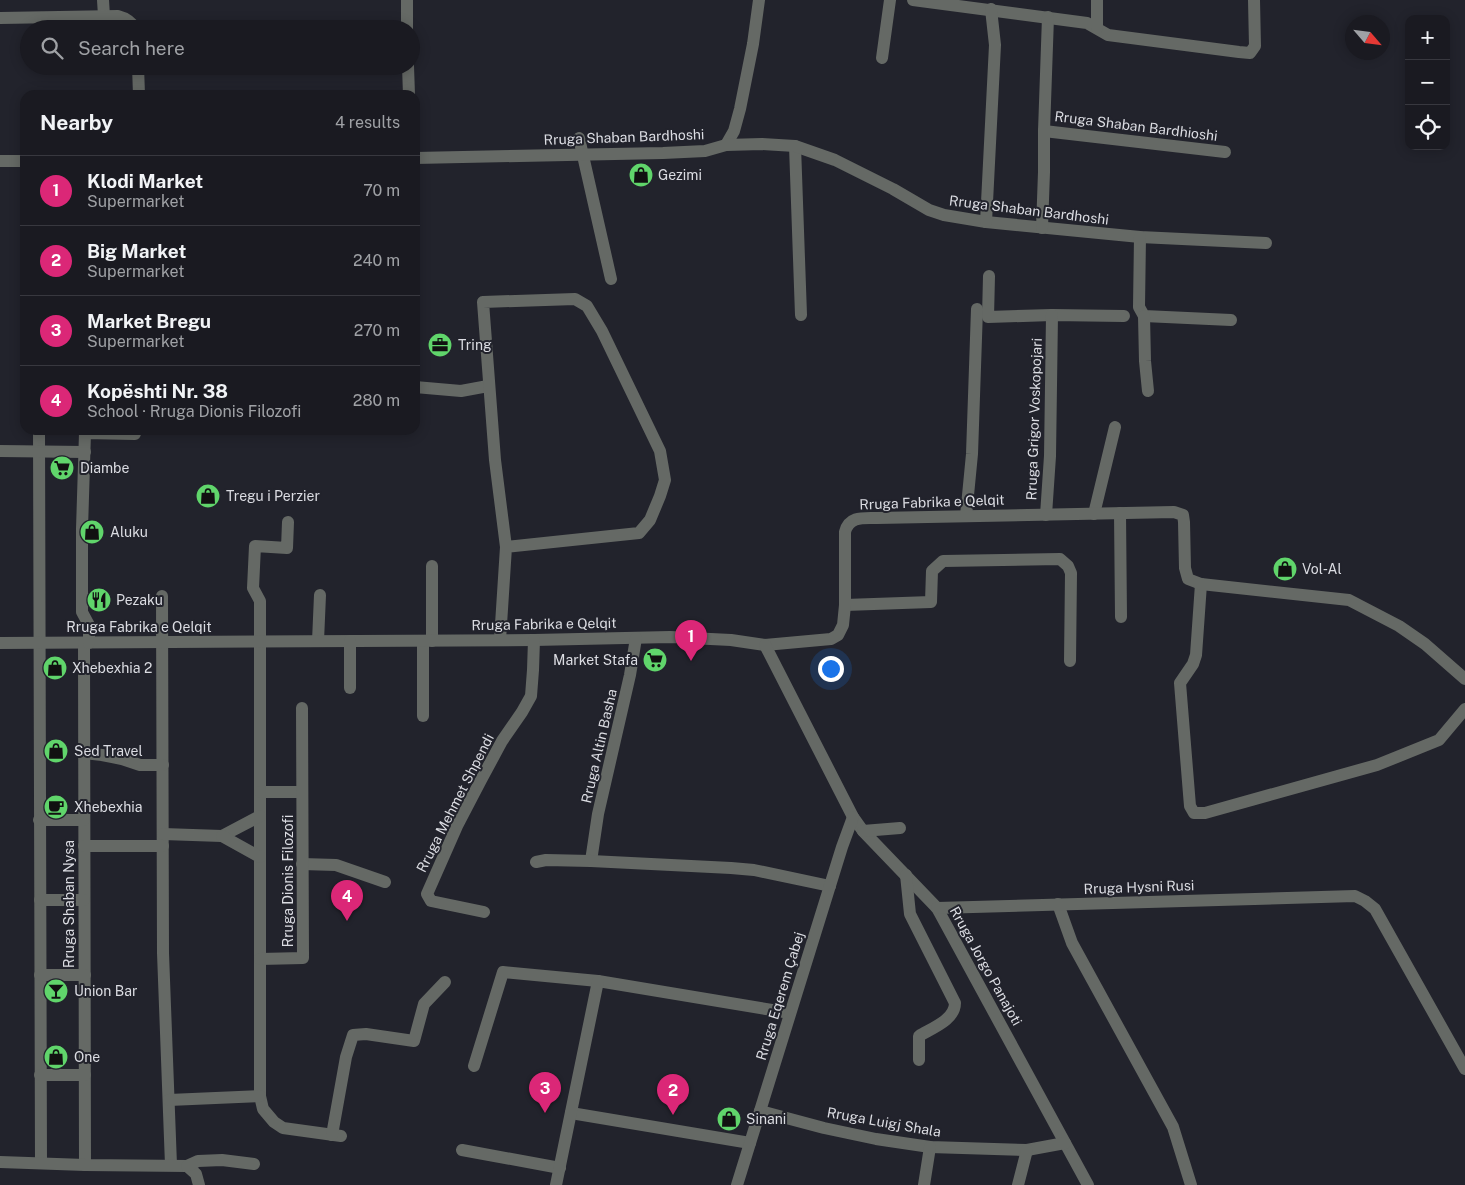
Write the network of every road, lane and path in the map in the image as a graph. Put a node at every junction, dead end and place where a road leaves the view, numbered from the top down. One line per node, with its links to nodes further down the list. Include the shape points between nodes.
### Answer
1 (104, 0): 10 (street)
2 (407, 0): 14 (street)
3 (759, 0): 23 (street, via 740,109 734,131)
4 (890, 0): 16 (street)
5 (912, 0): 8 (street)
6 (1097, 0): 15 (street)
7 (1254, 0): 15 (street, via 1255,46 1250,53 1108,35)
8 (942, 2): 9 (street)
9 (991, 9): 11 (street); 30 (street, via 995,46)
10 (104, 16): 12 (street); 13 (street)
11 (1048, 17): 15 (street, via 1087,22); 21 (street, Rruga Shaban Bardhioshi)
12 (0, 18)
13 (128, 20)
14 (407, 20)
15 (1097, 28)
16 (882, 58)
17 (138, 75): 19 (street)
18 (408, 75): 20 (street)
19 (139, 90)
20 (409, 90)
21 (1044, 131): 25 (street, Rruga Shaban Bardhioshi); 31 (street, Rruga Shaban Bardhioshi)
22 (579, 138): 26 (street)
23 (726, 144): 24 (street, Rruga Shaban Bardhoshi); 26 (street, Rruga Shaban Bardhoshi, via 705,151)
24 (795, 146): 30 (street, Rruga Shaban Bardhoshi, via 835,160 929,210); 37 (street)
25 (1225, 152)
26 (583, 154): 27 (street, Rruga Shaban Bardhoshi); 35 (street)
27 (420, 158)
28 (0, 161): 29 (street)
29 (20, 161)
30 (986, 222): 31 (street, Rruga Shaban Bardhoshi)
31 (1042, 228): 32 (street, Rruga Shaban Bardhoshi)
32 (1140, 237): 33 (street, Rruga Shaban Bardhoshi); 39 (street, via 1140,307)
33 (1266, 243)
34 (989, 276): 40 (street, via 987,321)
35 (611, 279)
36 (977, 308): 54 (street, via 972,454)
37 (801, 315)
38 (1124, 316): 40 (street)
39 (1144, 316): 41 (street); 44 (street)
40 (1052, 320): 52 (street, Rruga Grigor Voskopojari)
41 (1231, 320)
42 (488, 386): 43 (street, via 461,391); 56 (street); 56 (street, via 482,302 575,298 587,306 602,331 660,451 665,480 650,520 639,533)
43 (420, 387)
44 (1148, 390)
45 (1115, 426): 53 (street)
46 (39, 435): 49 (street)
47 (85, 435): 50 (street, Rruga Shaban Nysa)
48 (0, 451): 49 (street)
49 (39, 452): 50 (street); 72 (street)
50 (84, 452): 73 (street, Rruga Shaban Nysa, via 82,612 89,625)
51 (1120, 513): 53 (street, Rruga Fabrika e Qelqit); 58 (street, Rruga Fabrika e Qelqit, via 1178,512 1182,515 1188,579); 62 (street)
52 (1046, 514): 53 (street, Rruga Fabrika e Qelqit); 54 (street, Rruga Fabrika e Qelqit)
53 (1094, 514)
54 (966, 516): 61 (street, Rruga Fabrika e Qelqit, via 858,518 848,523 845,532)
55 (288, 522): 70 (street, Rruga Dionis Filozofi, via 287,548 255,546 253,588 260,601)
56 (506, 547): 64 (street)
57 (432, 566): 68 (street)
58 (1201, 584): 76 (street, via 1349,600 1399,626); 79 (street, via 1196,655 1180,683 1190,806 1194,813 1205,813 1377,765 1439,740)
59 (320, 595): 66 (street)
60 (162, 596): 69 (street)
61 (845, 605): 74 (street, Rruga Fabrika e Qelqit, via 843,625 831,639); 75 (street, via 932,602 932,570 943,561 1060,559 1071,573)
62 (1121, 617)
63 (636, 638): 65 (street, Rruga Fabrika e Qelqit); 74 (street, Rruga Fabrika e Qelqit, via 709,639); 95 (street, Rruga Altin Basha)
64 (500, 640): 65 (street, Rruga Fabrika e Qelqit); 68 (street, Rruga Fabrika e Qelqit)
65 (534, 640): 105 (street, Rruga Mehmet Shpendi, via 531,696 481,780 427,894 431,901)
66 (318, 641): 67 (street, Rruga Fabrika e Qelqit); 70 (street, Rruga Fabrika e Qelqit)
67 (350, 641): 68 (street, Rruga Fabrika e Qelqit); 77 (street)
68 (428, 641): 80 (street)
69 (162, 642): 70 (street, Rruga Fabrika e Qelqit); 73 (street, Rruga Fabrika e Qelqit); 82 (street)
70 (260, 642): 83 (street, Rruga Dionis Filozofi)
71 (0, 643): 72 (street, Rruga Fabrika e Qelqit)
72 (39, 643): 73 (street, Rruga Fabrika e Qelqit); 87 (street)
73 (87, 643): 81 (street, Rruga Shaban Nysa)
74 (765, 645): 86 (street, Rruga Jorgo Panajoti)
75 (1070, 661)
76 (1465, 679)
77 (350, 688)
78 (302, 708): 84 (street, Rruga Dionis Filozofi)
79 (1465, 709)
80 (423, 716)
81 (84, 753): 82 (street, via 122,759 140,766); 88 (street, Rruga Shaban Nysa)
82 (163, 765): 92 (street)
83 (260, 792): 84 (street); 85 (street, Rruga Dionis Filozofi)
84 (302, 792): 97 (street, Rruga Dionis Filozofi)
85 (260, 816): 91 (street); 94 (street, Rruga Dionis Filozofi)
86 (853, 817): 90 (street, Rruga Jorgo Panajoti); 100 (street, Rruga Eqerem Çabej)
87 (40, 820): 88 (street); 101 (street)
88 (84, 820): 93 (street, Rruga Shaban Nysa)
89 (900, 828): 90 (street)
90 (863, 831): 98 (street, Rruga Jorgo Panajoti)
91 (222, 836): 92 (street); 94 (street)
92 (163, 840): 93 (street); 118 (street, via 163,953)
93 (84, 846): 102 (street, Rruga Shaban Nysa)
94 (260, 857): 106 (street, Rruga Dionis Filozofi)
95 (591, 861): 96 (street); 100 (street, via 754,870)
96 (536, 862)
97 (302, 864): 99 (street, via 336,865); 106 (street, Rruga Dionis Filozofi, via 303,958)
98 (906, 875): 104 (street, Rruga Jorgo Panajoti); 112 (street, via 910,914 955,1003 950,1016 919,1036)
99 (385, 882)
100 (830, 886): 111 (street, Rruga Eqerem Çabej)
101 (40, 900): 102 (street); 107 (street)
102 (84, 900): 108 (street, Rruga Shaban Nysa)
103 (1058, 904): 104 (street, Rruga Hysni Rusi); 114 (street, Rruga Hysni Rusi, via 1355,896 1375,909); 139 (street, via 1072,943 1174,1127)
104 (937, 908): 122 (street, Rruga Jorgo Panajoti)
105 (484, 912)
106 (260, 958): 117 (street, Rruga Dionis Filozofi)
107 (40, 975): 108 (street); 115 (street)
108 (84, 975): 116 (street, Rruga Shaban Nysa)
109 (598, 981): 111 (street); 113 (street, via 503,972); 120 (street)
110 (445, 982): 117 (street, via 424,1004 414,1041 353,1035 346,1057 336,1135 283,1128 263,1109)
111 (790, 1013): 119 (street, Rruga Eqerem Çabej)
112 (919, 1060)
113 (474, 1066)
114 (1465, 1069)
115 (40, 1075): 116 (street); 127 (street)
116 (85, 1075): 129 (street, Rruga Shaban Nysa)
117 (260, 1096): 118 (street)
118 (169, 1100): 130 (street)
119 (760, 1111): 121 (street, Rruga Eqerem Çabej); 123 (street, Rruga Luigj Shala, via 824,1128)
120 (570, 1113): 121 (street); 132 (street)
121 (750, 1143): 135 (street, Rruga Eqerem Çabej)
122 (1065, 1143): 125 (street, Rruga Luigj Shala); 138 (street, Rruga Jorgo Panajoti)
123 (930, 1147): 125 (street, Rruga Luigj Shala); 136 (street)
124 (462, 1150): 132 (street)
125 (1027, 1150): 137 (street)
126 (0, 1162): 127 (street)
127 (41, 1163): 129 (street)
128 (254, 1164): 131 (street, via 222,1160 198,1161)
129 (85, 1165): 130 (street)
130 (171, 1165): 131 (street)
131 (187, 1166): 133 (street, via 196,1174)
132 (560, 1168): 134 (street)
133 (199, 1185)
134 (556, 1185)
135 (737, 1185)
136 (924, 1185)
137 (1018, 1185)
138 (1088, 1185)
139 (1191, 1185)

